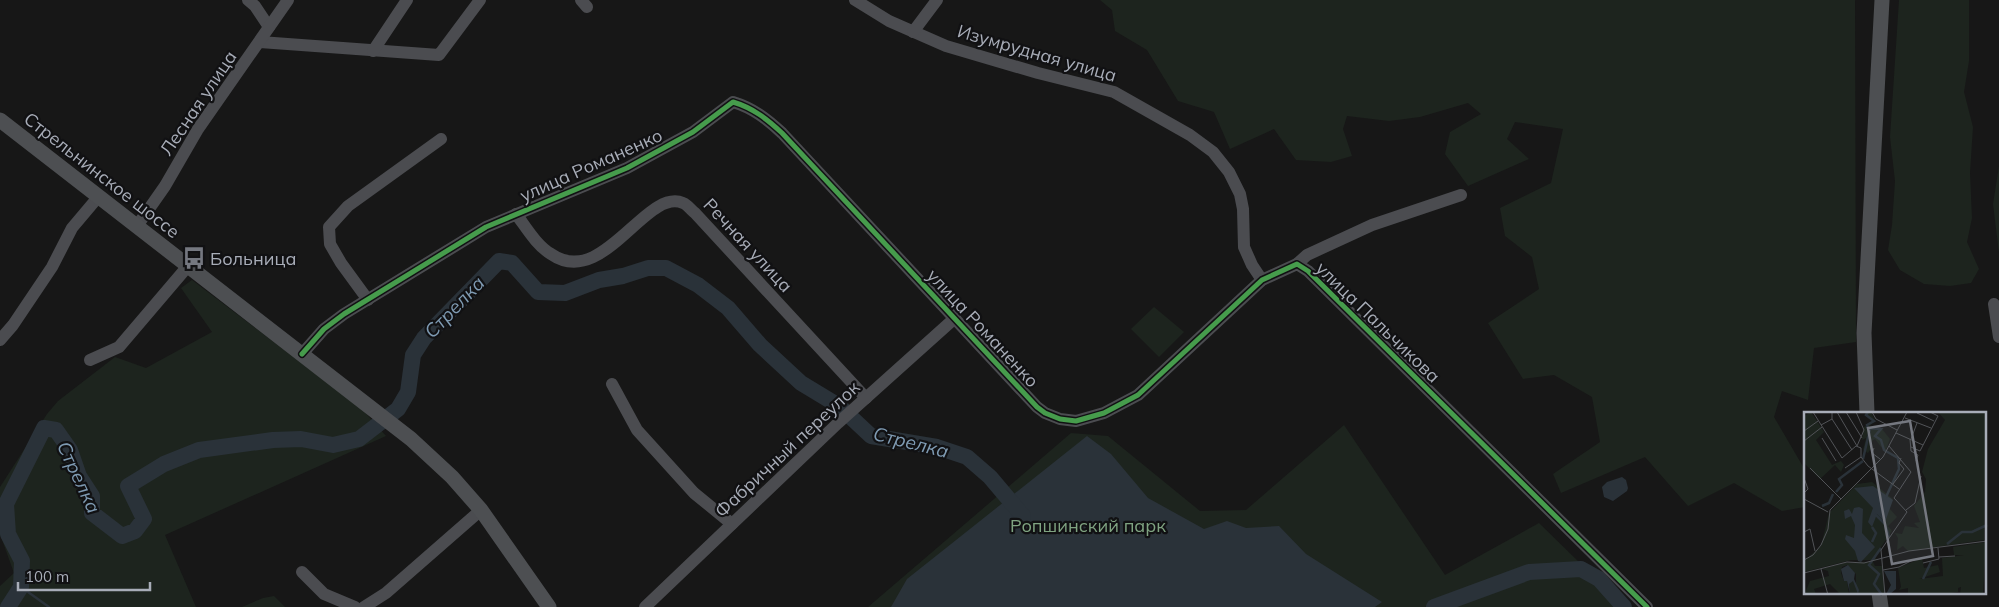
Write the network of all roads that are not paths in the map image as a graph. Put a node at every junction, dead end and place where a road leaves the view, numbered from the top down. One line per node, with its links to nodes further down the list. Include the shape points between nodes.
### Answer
1 (248, 0): 8 (street)
2 (288, 0): 8 (street, Лесная улица)
3 (407, 0): 11 (street)
4 (480, 0): 11 (street, via 438,55)
5 (855, 0): 9 (street, Изумрудная улица)
6 (937, 0): 9 (street)
7 (1882, 0): 30 (main road, via 1864,333)
8 (269, 27): 10 (street, Лесная улица)
9 (912, 32): 20 (street, Изумрудная улица, via 946,46 1114,92 1190,135 1213,152 1229,172 1240,194 1244,209 1244,247)
10 (260, 42): 11 (street); 17 (street, Лесная улица, via 198,129)
11 (373, 51)
12 (0, 120): 15 (main road, Стрельнинское шоссе)
13 (441, 139): 21 (street, via 348,206 329,227 330,244)
14 (1461, 195): 18 (street, via 1372,225 1307,255)
15 (99, 196): 17 (main road, Стрельнинское шоссе); 25 (street, via 72,228 52,267)
16 (516, 214): 21 (street, улица Романенко, via 486,227); 23 (street, улица Романенко, via 627,168 692,132 733,102 747,106 766,118 782,133); 29 (street, Речная улица, via 543,249 553,256 577,262 604,251 656,208 682,202)
17 (137, 226): 19 (main road, Стрельнинское шоссе)
18 (1297, 264): 20 (street, улица Пальчикова); 40 (street, улица Пальчикова, via 1308,271)
19 (188, 266): 26 (main road, Стрельнинское шоссе); 27 (street, via 119,347)
20 (1262, 280): 31 (street, улица Пальчикова, via 1138,395 1104,413 1076,421)
21 (368, 300): 26 (street, улица Романенко, via 324,329)
22 (1994, 304): 24 (street)
23 (955, 318): 29 (street, Фабричный переулок); 31 (street, улица Романенко, via 1037,407)
24 (1999, 337)
25 (0, 340)
26 (302, 354): 32 (main road, Стрельнинское шоссе, via 411,439 452,477)
27 (90, 360)
28 (612, 384): 33 (street, via 638,430 694,493)
29 (863, 401): 33 (street, Фабричный переулок)
30 (1867, 412)
31 (1060, 419)
32 (481, 510): 37 (street, via 386,593); 38 (main road, Стрельнинское шоссе)
33 (732, 524): 39 (street, Фабричный переулок)
34 (302, 572): 36 (street, via 324,594)
35 (1879, 594): 41 (main road)
36 (355, 607)
37 (364, 607)
38 (549, 607)
39 (645, 607)
40 (1646, 607)
41 (1881, 607)

